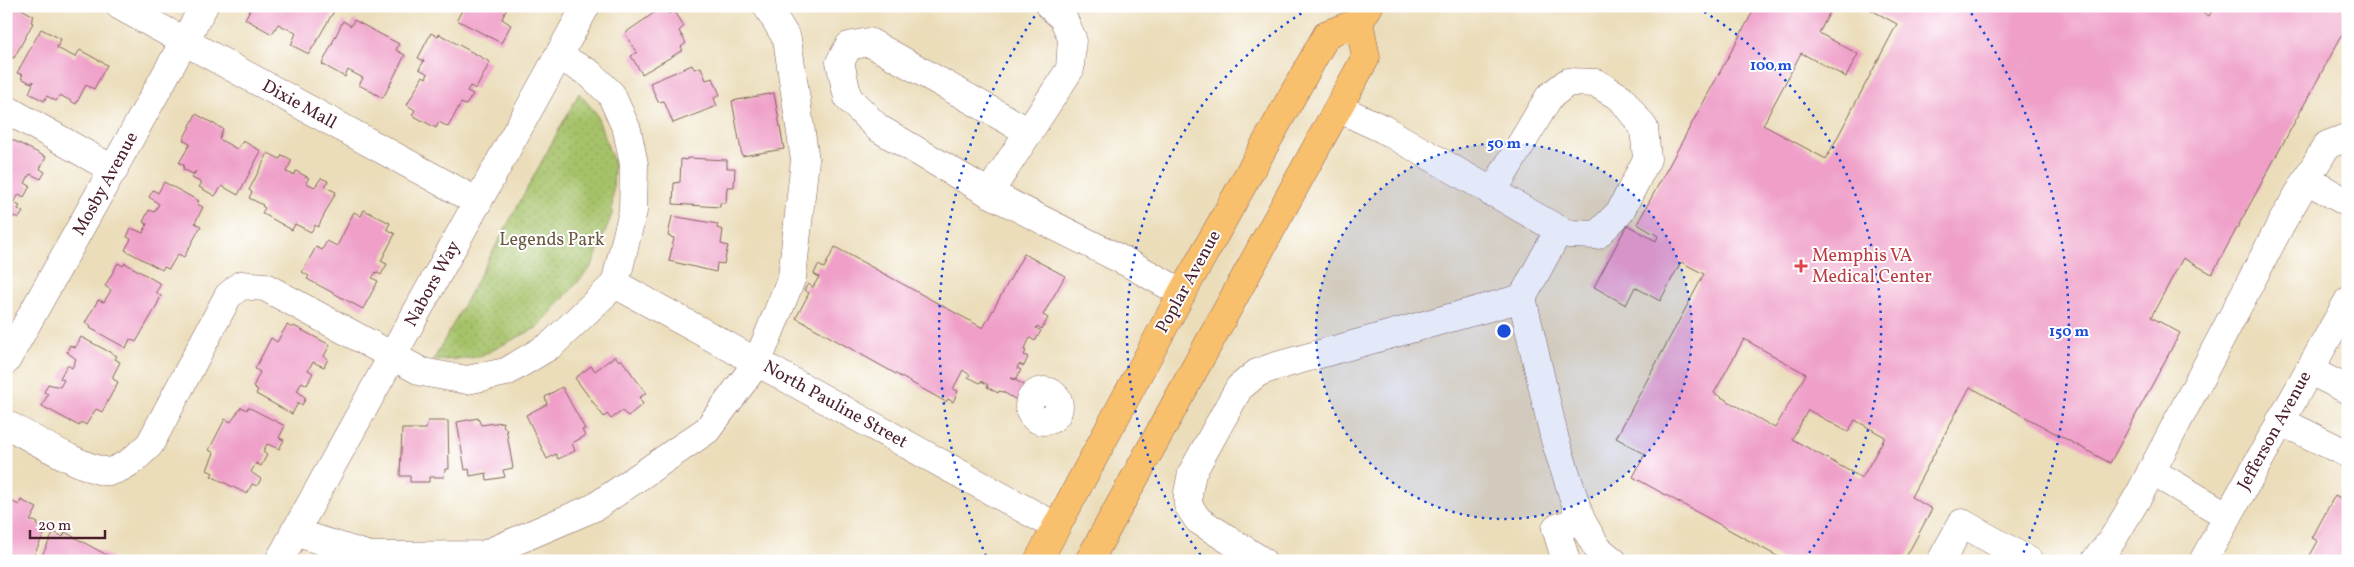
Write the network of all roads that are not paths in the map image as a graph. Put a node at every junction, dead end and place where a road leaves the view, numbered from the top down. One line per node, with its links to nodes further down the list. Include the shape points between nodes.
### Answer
1 (120, 6): 7 (street, Dixie Mall)
2 (204, 6): 7 (street, Mosby Avenue)
3 (586, 6): 8 (street, Nabors Way)
4 (767, 6): 26 (street, via 787,39 805,160 792,277)
5 (1051, 7): 11 (street, via 1063,18 1072,38 1070,68)
6 (1364, 14): 9 (main road, Poplar Avenue, via 1366,57); 21 (main road, Poplar Avenue, via 1327,34)
7 (185, 42): 13 (street, Mosby Avenue); 17 (street, Dixie Mall)
8 (558, 56): 17 (street, Nabors Way); 20 (street, via 589,73 611,94 627,130 634,164 633,211)
9 (1338, 108): 16 (street, via 1384,129); 40 (main road, Poplar Avenue)
10 (6, 109): 13 (street)
11 (1029, 132): 15 (street); 15 (street, via 869,42 849,46 840,62 848,98 878,128)
12 (2348, 137): 14 (street, via 2327,145)
13 (114, 170): 25 (street, Mosby Avenue)
14 (2307, 180): 18 (street); 32 (street)
15 (988, 193): 21 (street)
16 (1492, 193): 19 (street); 19 (street, via 1549,97 1568,82 1596,83 1621,98 1644,128 1647,159 1620,212 1596,235 1568,234)
17 (478, 202): 24 (street, Nabors Way)
18 (2348, 203)
19 (1559, 230): 22 (street)
20 (615, 284): 24 (street, via 551,345 506,372 467,380 422,372); 26 (street, North Pauline Street)
21 (1182, 293): 35 (main road, Poplar Avenue)
22 (1522, 298): 34 (street, via 1555,440); 41 (street, via 1273,367 1257,373 1239,388 1192,472 1188,505 1198,520)
23 (2347, 303): 27 (street, Jefferson Avenue)
24 (393, 355): 30 (street, via 265,287 241,286 228,296 150,444 132,462 110,472 93,470); 36 (street, Nabors Way)
25 (6, 361)
26 (757, 363): 35 (street, North Pauline Street); 36 (street, via 707,430 595,507 484,555 370,556)
27 (2309, 370): 28 (street); 29 (street, Jefferson Avenue)
28 (2348, 390)
29 (2280, 421): 31 (street); 33 (street, Jefferson Avenue)
30 (6, 424)
31 (2348, 454)
32 (2151, 471): 33 (street); 46 (street, via 2112,540)
33 (2228, 516): 37 (street, Jefferson Avenue)
34 (1581, 520): 42 (street, via 1556,528); 43 (street, via 1597,548)
35 (1056, 526): 39 (main road, Poplar Avenue)
36 (294, 532): 38 (street, Nabors Way)
37 (2210, 558)
38 (279, 561)
39 (1038, 561)
40 (1089, 561)
41 (1262, 561)
42 (1566, 561)
43 (1613, 561)
44 (1941, 561): 45 (street, via 1962,523)
45 (2029, 561)
46 (2095, 561)

